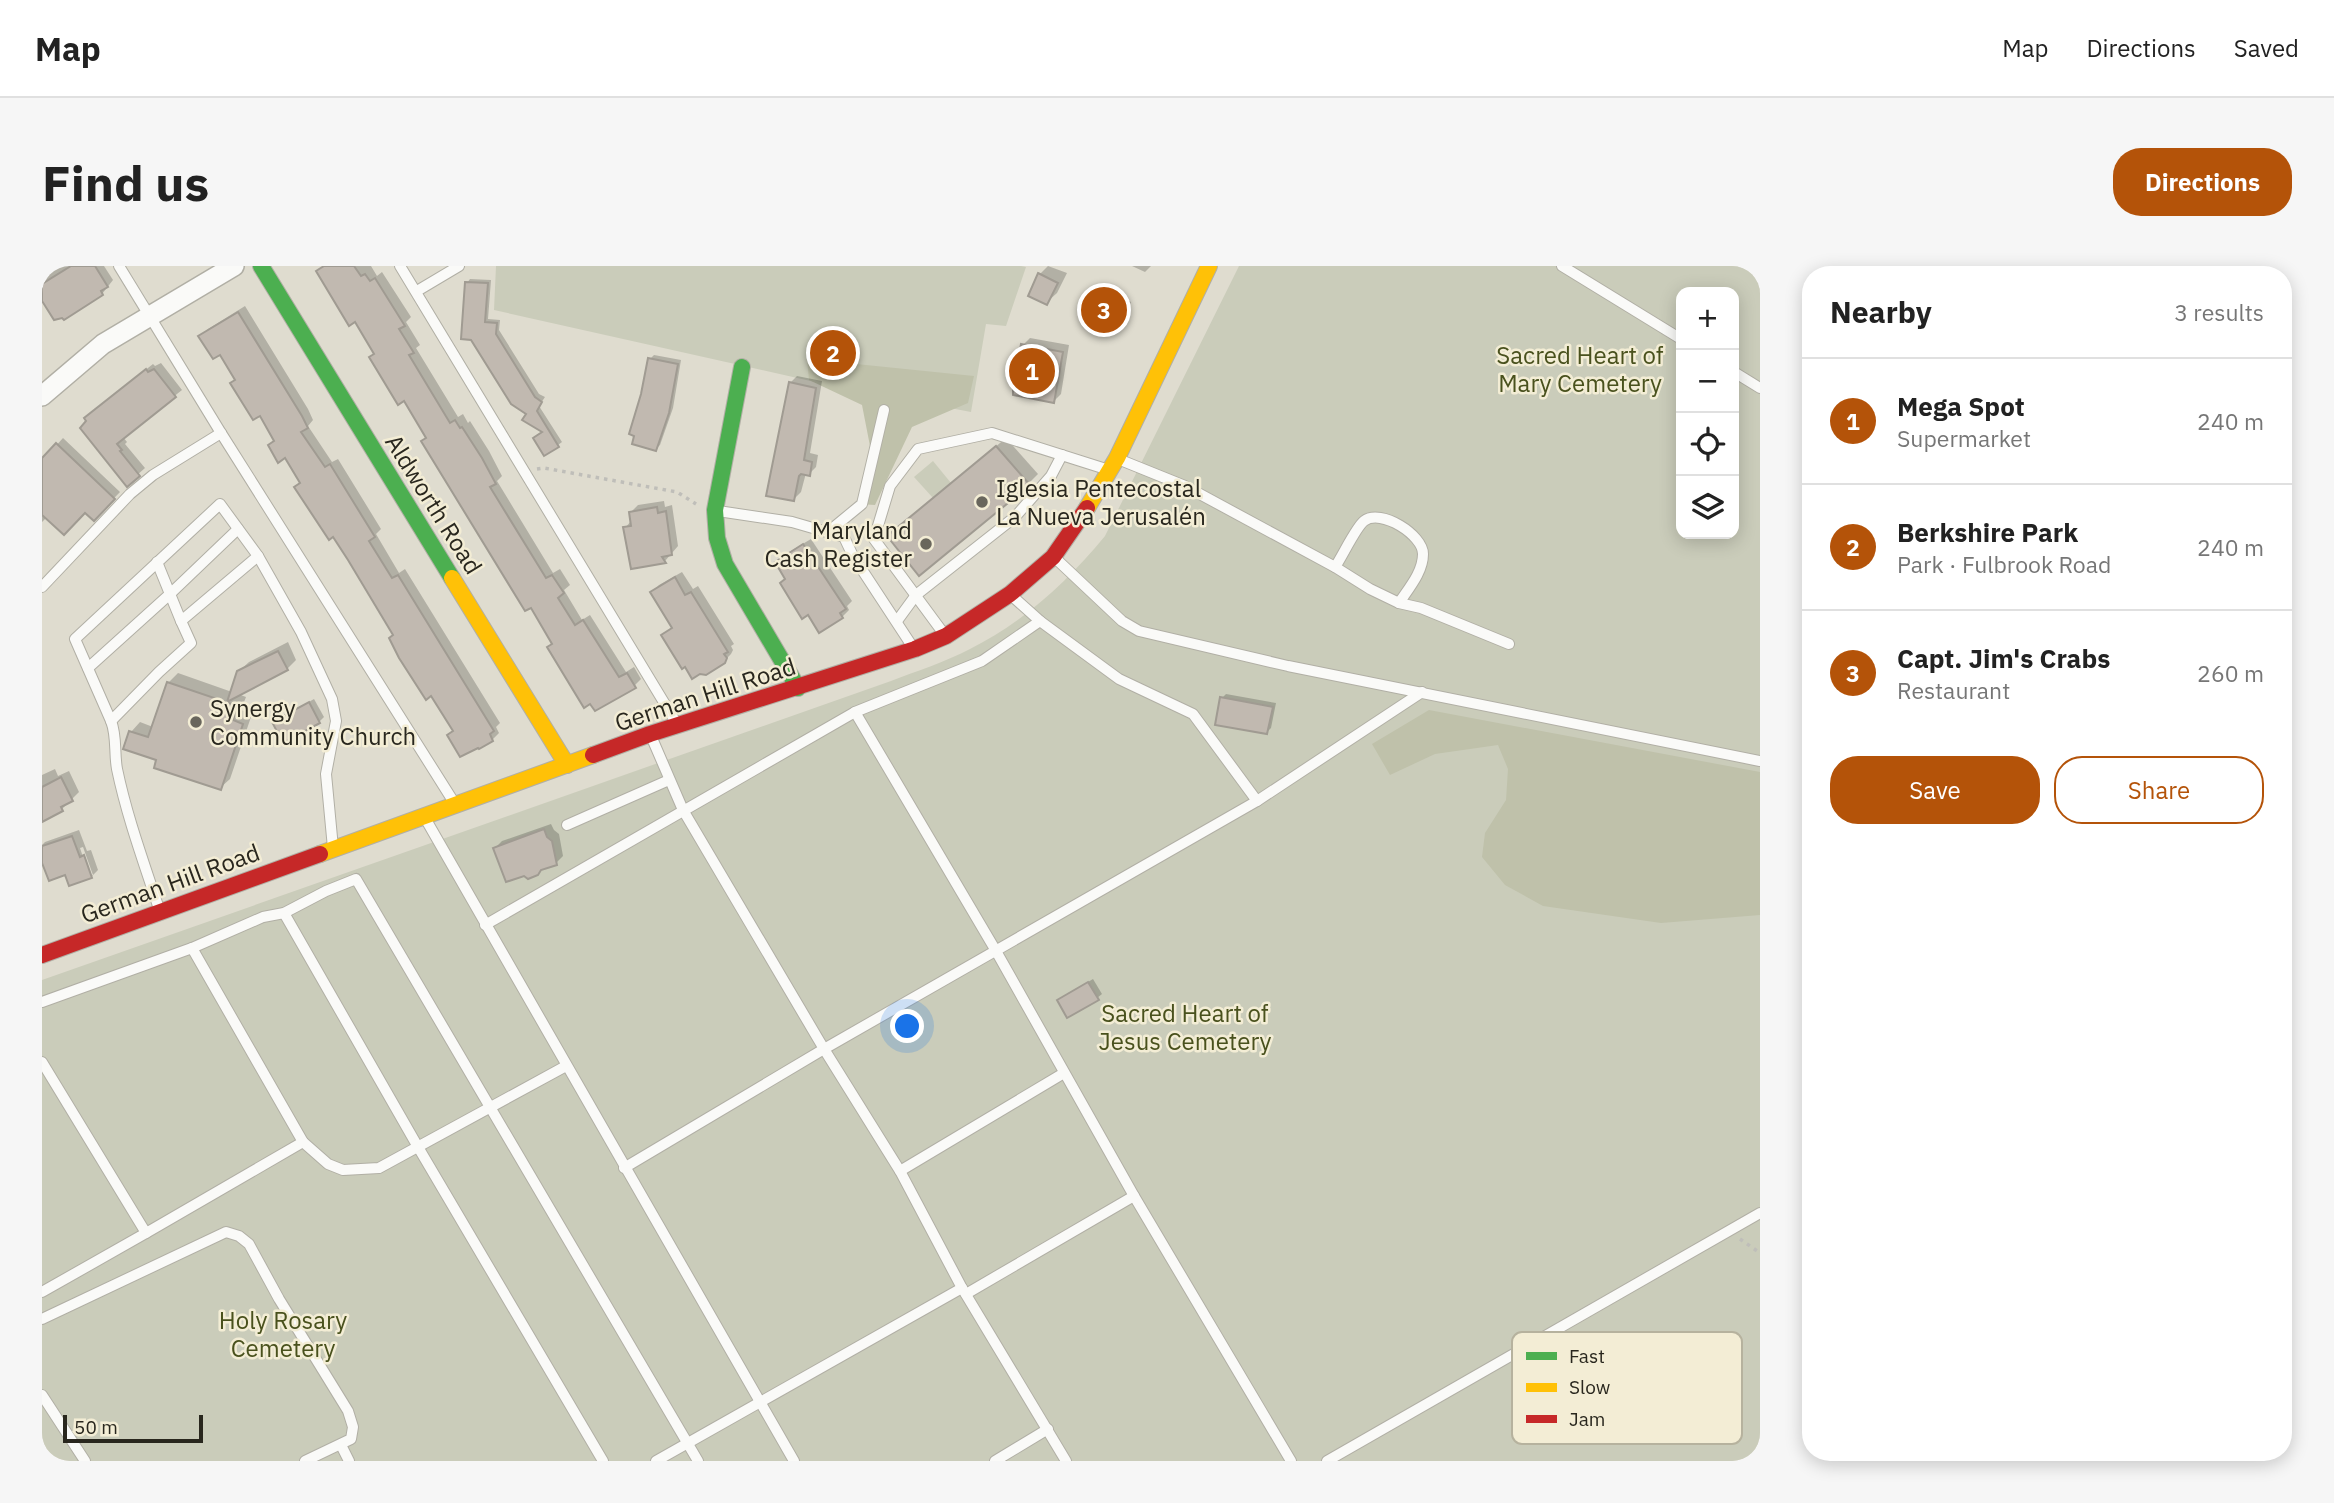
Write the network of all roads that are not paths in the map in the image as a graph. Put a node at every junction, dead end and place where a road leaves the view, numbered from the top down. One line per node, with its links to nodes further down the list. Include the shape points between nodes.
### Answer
1 (119, 266): 9 (lane)
2 (234, 266): 9 (street)
3 (261, 266): 45 (street, Aldworth Road)
4 (400, 266): 8 (lane)
5 (459, 266): 8 (lane)
6 (1209, 266): 18 (street, German Hill Road)
7 (1562, 266): 10 (lane)
8 (417, 292): 42 (lane)
9 (150, 316): 13 (street); 16 (lane)
10 (1676, 336)
11 (742, 367): 19 (street)
12 (1739, 375): 14 (lane)
13 (44, 388)
14 (1760, 388)
15 (884, 410): 21 (lane, via 862,505)
16 (221, 433): 26 (lane, via 130,494); 48 (lane)
17 (1062, 455): 18 (lane); 29 (lane, via 1051,476 1015,517); 29 (lane, via 992,433 918,449 890,486 874,539)
18 (1113, 464): 23 (street, German Hill Road); 25 (lane, via 1185,486)
19 (715, 510): 21 (lane); 38 (street, via 718,549)
20 (237, 529): 22 (lane); 24 (lane, via 220,504); 27 (lane)
21 (828, 532): 32 (lane, via 844,537)
22 (258, 556): 31 (lane); 52 (lane, via 332,698 336,721 326,774)
23 (1054, 557): 28 (street, German Hill Road); 39 (lane, via 1122,621 1139,631)
24 (157, 562): 27 (lane); 37 (lane, via 75,639)
25 (1335, 567): 30 (lane); 30 (lane, via 1363,522 1374,516 1391,521 1412,533 1423,550 1422,567)
26 (42, 587)
27 (170, 594): 31 (lane); 37 (lane)
28 (1010, 594): 33 (lane); 34 (street, German Hill Road)
29 (916, 595): 32 (lane); 34 (lane)
30 (1399, 603): 35 (lane)
31 (181, 621): 41 (lane, via 191,643)
32 (897, 621): 36 (lane)
33 (1041, 621): 40 (lane, via 982,661); 47 (lane, via 1119,680 1193,714)
34 (946, 636): 36 (street, German Hill Road)
35 (1509, 644)
36 (915, 649): 38 (street, German Hill Road)
37 (88, 668): 41 (lane)
38 (798, 688): 42 (street, German Hill Road)
39 (1422, 692): 44 (lane); 47 (lane)
40 (855, 712): 49 (lane); 57 (lane)
41 (111, 720): 53 (lane, via 131,824)
42 (677, 725): 43 (street, German Hill Road)
43 (650, 734): 45 (street, German Hill Road); 46 (lane)
44 (1760, 761)
45 (568, 765): 48 (street, German Hill Road)
46 (669, 780): 49 (lane); 51 (lane)
47 (1257, 801): 57 (lane)
48 (456, 804): 50 (street, German Hill Road)
49 (683, 810): 55 (lane); 60 (lane)
50 (424, 817): 52 (street, German Hill Road); 55 (lane)
51 (567, 825)
52 (333, 849): 53 (street, German Hill Road)
53 (159, 911): 58 (street, German Hill Road)
54 (284, 912): 56 (lane); 64 (lane, via 356,879); 66 (lane)
55 (485, 925): 62 (lane)
56 (192, 948): 59 (lane); 65 (lane)
57 (996, 951): 60 (lane); 63 (lane)
58 (42, 955)
59 (42, 1002)
60 (824, 1049): 67 (lane); 68 (lane)
61 (42, 1062): 71 (lane)
62 (566, 1066): 64 (lane); 67 (lane)
63 (1064, 1073): 68 (lane); 69 (lane)
64 (490, 1107): 66 (lane); 80 (lane)
65 (303, 1142): 66 (lane, via 328,1164 343,1170 379,1168); 71 (lane)
66 (418, 1147): 85 (lane)
67 (624, 1168): 78 (lane)
68 (900, 1171): 72 (lane)
69 (1134, 1196): 72 (lane); 91 (lane)
70 (1760, 1213): 75 (lane)
71 (146, 1233): 73 (lane)
72 (964, 1291): 78 (lane); 79 (lane)
73 (42, 1292)
74 (42, 1319): 81 (lane, via 226,1232 239,1236 249,1244 348,1411 351,1439)
75 (1552, 1332)
76 (1512, 1355): 92 (lane)
77 (42, 1395): 82 (lane)
78 (760, 1402): 80 (lane); 88 (lane)
79 (1048, 1429): 89 (lane); 90 (lane)
80 (688, 1443): 86 (lane); 87 (lane)
81 (341, 1445): 83 (lane); 84 (lane)
82 (85, 1461)
83 (305, 1461)
84 (349, 1461)
85 (603, 1461)
86 (656, 1461)
87 (698, 1461)
88 (794, 1461)
89 (995, 1461)
90 (1066, 1461)
91 (1291, 1461)
92 (1327, 1461)

